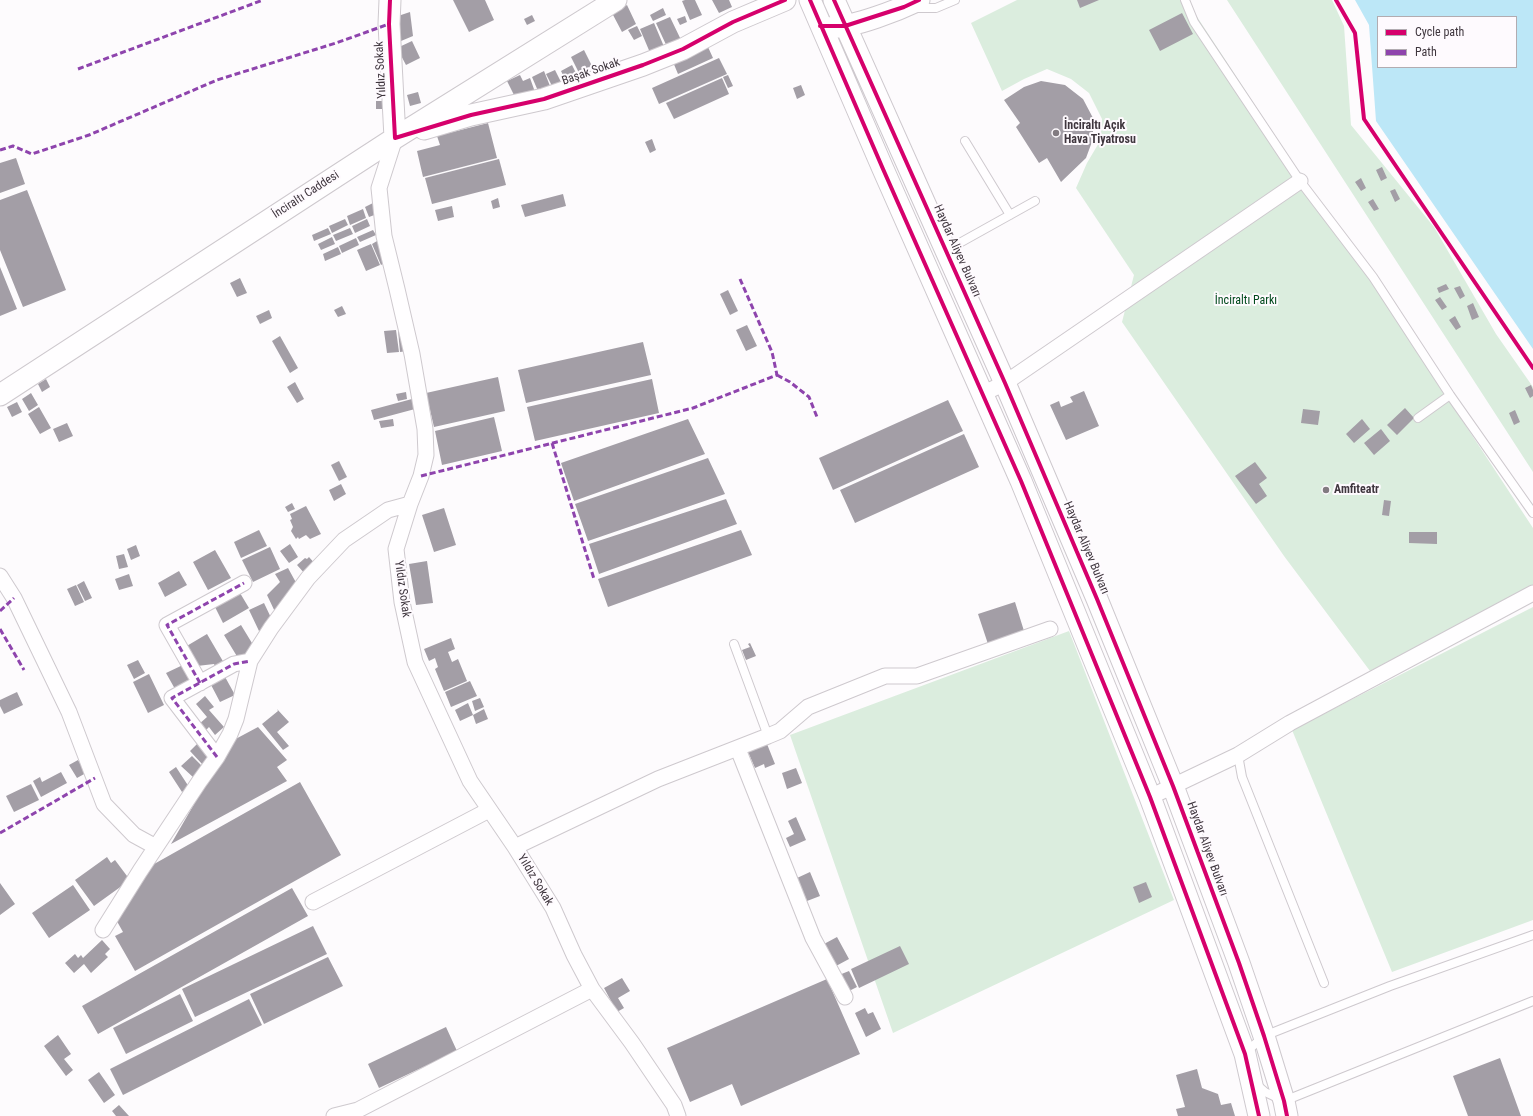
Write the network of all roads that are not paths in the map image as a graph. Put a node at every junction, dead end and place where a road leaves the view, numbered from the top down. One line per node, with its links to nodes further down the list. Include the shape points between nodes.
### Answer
1 (390, 0): 11 (main road, Yıldız Sokak)
2 (616, 0): 11 (main road, İnciraltı Caddesi)
3 (785, 0): 11 (main road, Başak Sokak, via 733,22 683,49 643,65 544,99 451,120)
4 (810, 0): 9 (main road)
5 (834, 0): 9 (main road); 10 (main road, Haydar Aliyev Bulvarı)
6 (955, 0): 8 (lane, via 936,8)
7 (1185, 0): 13 (lane, via 1194,22)
8 (912, 4): 10 (main road)
9 (820, 26): 10 (main road); 17 (main road)
10 (845, 26): 16 (main road, Haydar Aliyev Bulvarı)
11 (395, 138): 20 (main road, İnciraltı Caddesi); 23 (street, Yıldız Sokak, via 379,188 383,229 412,354 425,429 426,455 422,476)
12 (965, 141): 15 (lane)
13 (1300, 181): 18 (street); 21 (lane, via 1373,277)
14 (1035, 201): 15 (lane)
15 (1010, 215): 16 (lane)
16 (946, 250): 17 (street); 18 (main road, Haydar Aliyev Bulvarı)
17 (923, 260): 19 (main road)
18 (1005, 384): 19 (street); 36 (main road, Haydar Aliyev Bulvarı)
19 (982, 394): 37 (main road, via 1021,482)
20 (0, 395)
21 (1450, 395): 22 (lane); 24 (lane)
22 (1418, 418)
23 (410, 504): 30 (street, via 388,510 344,540 308,578 271,628); 38 (street, Yıldız Sokak, via 396,549 402,602 415,662 470,781)
24 (1533, 513)
25 (0, 576): 39 (street, via 14,598 69,712 104,804 134,835)
26 (244, 583): 31 (street, via 167,625)
27 (1533, 593): 34 (street, via 1290,723)
28 (1050, 629): 32 (street, via 917,676 884,676 808,707 780,731)
29 (734, 644): 32 (lane)
30 (250, 662): 31 (street, via 234,664); 35 (street, via 236,719)
31 (200, 683): 35 (street, via 172,698)
32 (768, 736): 33 (street)
33 (738, 749): 40 (street, via 658,779); 46 (street, via 813,938)
34 (1238, 755): 36 (street); 44 (lane, via 1242,777)
35 (217, 757): 39 (street)
36 (1173, 786): 37 (street); 48 (main road, Haydar Aliyev Bulvarı)
37 (1150, 797): 49 (main road)
38 (489, 810): 40 (street, Yıldız Sokak); 41 (street)
39 (156, 847): 42 (street)
40 (515, 847): 45 (street, Yıldız Sokak, via 553,908)
41 (313, 902)
42 (103, 930)
43 (1533, 935): 48 (lane, via 1390,986)
44 (1324, 983)
45 (592, 989): 52 (street, via 358,1110); 53 (street, Yıldız Sokak, via 670,1099)
46 (845, 998)
47 (1533, 1001): 51 (lane)
48 (1264, 1036): 49 (lane); 51 (main road, Haydar Aliyev Bulvarı)
49 (1244, 1054): 50 (main road)
50 (1249, 1075): 51 (lane, via 1265,1092); 54 (main road)
51 (1286, 1108)
52 (334, 1116)
53 (678, 1116)
54 (1259, 1116)

